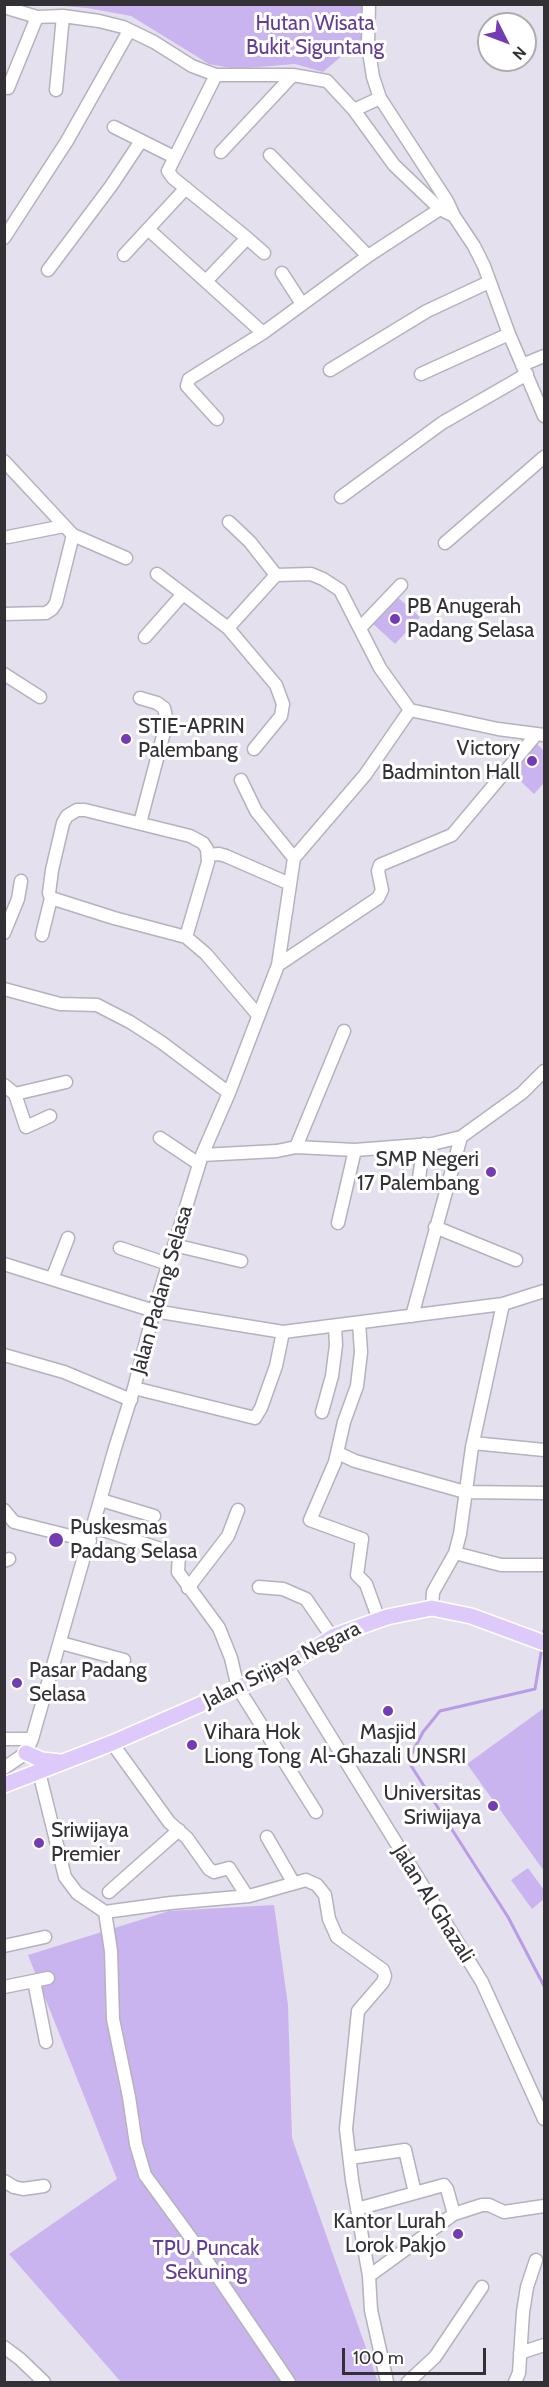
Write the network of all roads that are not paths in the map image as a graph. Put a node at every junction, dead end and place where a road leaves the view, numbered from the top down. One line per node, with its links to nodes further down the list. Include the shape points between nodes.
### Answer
1 (369, 4): 11 (street, via 368,45)
2 (4, 6): 4 (street)
3 (63, 16): 4 (street); 5 (street, via 99,21); 10 (street)
4 (37, 17): 9 (street)
5 (129, 31): 6 (street); 23 (street, via 67,141)
6 (216, 75): 8 (street); 18 (street)
7 (293, 75): 8 (street); 12 (street); 13 (street, via 327,81)
8 (264, 76): 12 (street)
9 (8, 88)
10 (56, 90)
11 (380, 98): 13 (street); 21 (street)
12 (263, 105): 16 (street)
13 (354, 110): 20 (street, via 394,165)
14 (114, 127): 15 (street)
15 (141, 141): 18 (street); 28 (street)
16 (221, 152)
17 (270, 155): 27 (street)
18 (174, 157): 19 (street, via 168,171)
19 (186, 188): 22 (street); 24 (street)
20 (440, 209): 21 (street); 27 (street)
21 (454, 216): 31 (street, via 474,246)
22 (148, 230): 26 (street); 30 (street)
23 (4, 238)
24 (247, 238): 25 (street); 30 (street)
25 (264, 253)
26 (124, 255)
27 (368, 256): 32 (street)
28 (48, 270)
29 (282, 273): 32 (street)
30 (206, 281): 33 (street)
31 (489, 282): 34 (street); 37 (street, via 428,311)
32 (302, 304): 33 (street)
33 (263, 333): 40 (street, via 187,381 187,386)
34 (509, 334): 36 (street); 38 (street)
35 (544, 356): 36 (street)
36 (524, 369): 39 (street); 43 (street)
37 (330, 370)
38 (421, 374)
39 (544, 416)
40 (217, 419)
41 (544, 457): 47 (street)
42 (4, 461): 45 (street)
43 (341, 497)
44 (229, 522): 50 (street)
45 (68, 530): 46 (street); 48 (street); 53 (street, via 52,609 46,613)
46 (8, 537)
47 (445, 543)
48 (126, 558)
49 (157, 574): 52 (street)
50 (276, 575): 54 (street); 55 (street, via 311,574 323,579 340,590)
51 (401, 585): 55 (street)
52 (183, 594): 54 (street); 56 (street)
53 (4, 614)
54 (228, 628): 62 (street, via 276,685 283,704 281,716)
55 (360, 628): 60 (street, via 380,668)
56 (145, 637)
57 (4, 674): 58 (street)
58 (40, 696)
59 (140, 698): 64 (street, via 164,708 167,721)
60 (410, 710): 61 (street); 66 (street, via 364,775)
61 (540, 735): 73 (street, via 452,835 380,865 382,893 378,898)
62 (254, 749)
63 (241, 780): 66 (street, via 256,811)
64 (140, 823): 65 (street, via 190,836 203,843); 69 (street, via 85,810 67,816 52,870)
65 (208, 855): 68 (street, via 226,856); 72 (street)
66 (294, 858): 68 (street, Jalan Padang Selasa)
67 (21, 881): 70 (street)
68 (290, 884): 73 (street, Jalan Padang Selasa)
69 (51, 898): 71 (street); 72 (street)
70 (4, 933)
71 (42, 935)
72 (186, 937): 75 (street, via 206,954)
73 (278, 965): 75 (street, Jalan Padang Selasa)
74 (4, 989): 80 (street, via 60,1004 97,1005 161,1042)
75 (258, 1015): 80 (street, Jalan Padang Selasa)
76 (344, 1031): 86 (street)
77 (544, 1071): 83 (street, via 522,1093)
78 (66, 1082): 81 (street)
79 (4, 1085): 81 (street)
80 (229, 1093): 88 (street, Jalan Padang Selasa)
81 (15, 1094): 82 (street, via 26,1127)
82 (51, 1116)
83 (461, 1137): 85 (street); 91 (street)
84 (160, 1138): 88 (street)
85 (424, 1144): 87 (street); 89 (street)
86 (296, 1147): 87 (street); 88 (street)
87 (355, 1150): 90 (street)
88 (200, 1160): 93 (street, Jalan Padang Selasa)
89 (419, 1178)
90 (338, 1223)
91 (435, 1227): 95 (street); 103 (street)
92 (68, 1238): 99 (street)
93 (174, 1245): 96 (street); 98 (street, Jalan Padang Selasa)
94 (120, 1248): 98 (street)
95 (516, 1260)
96 (241, 1261)
97 (4, 1264): 99 (street)
98 (168, 1264): 102 (street, Jalan Padang Selasa)
99 (52, 1279): 102 (street)
100 (544, 1292): 101 (street)
101 (502, 1304): 103 (street); 110 (street)
102 (154, 1311): 106 (street); 108 (street, Jalan Padang Selasa)
103 (411, 1316): 104 (street)
104 (359, 1323): 105 (street); 112 (street, via 357,1386)
105 (334, 1326): 106 (street); 109 (street, via 332,1376)
106 (283, 1332): 108 (street, via 276,1366 255,1418)
107 (4, 1355): 108 (street)
108 (132, 1394): 115 (street, Jalan Padang Selasa)
109 (322, 1412)
110 (473, 1443): 111 (street); 113 (street)
111 (544, 1450)
112 (338, 1453): 113 (street); 126 (street, via 310,1520 362,1539 357,1575 366,1584)
113 (465, 1492): 114 (street); 121 (street)
114 (544, 1493)
115 (101, 1500): 118 (street); 119 (street, Jalan Padang Selasa)
116 (4, 1510): 120 (street, via 14,1522)
117 (238, 1510): 124 (street, via 228,1536)
118 (154, 1516)
119 (94, 1527): 120 (street, Jalan Padang Selasa); 124 (street, via 178,1554 178,1572)
120 (90, 1541): 129 (street, Jalan Padang Selasa)
121 (455, 1553): 122 (street, via 501,1565); 125 (street, via 433,1592)
122 (544, 1565)
123 (259, 1587): 127 (street, via 283,1589 306,1599)
124 (188, 1588): 132 (street, via 219,1628)
125 (432, 1608): 126 (main road, Jalan Srijaya Negara); 128 (main road, Jalan Srijaya Negara, via 471,1616)
126 (379, 1620): 127 (main road, Jalan Srijaya Negara)
127 (332, 1637): 131 (main road, Jalan Srijaya Negara)
128 (539, 1641)
129 (61, 1642): 130 (street); 135 (street, Jalan Padang Selasa)
130 (124, 1660)
131 (287, 1666): 132 (main road, Jalan Srijaya Negara); 153 (street, Jalan Al Ghazali, via 482,1982)
132 (238, 1688): 134 (main road, Jalan Srijaya Negara); 140 (street)
133 (4, 1739): 135 (street)
134 (112, 1743): 136 (main road, Jalan Srijaya Negara); 141 (street)
135 (29, 1746): 136 (main road, via 42,1760); 137 (street)
136 (63, 1762): 138 (main road, Jalan Srijaya Negara)
137 (6, 1764)
138 (33, 1775): 139 (main road, Jalan Srijaya Negara); 146 (street, via 65,1877 77,1893)
139 (4, 1785)
140 (316, 1812)
141 (178, 1830): 144 (street); 145 (street, via 212,1872 230,1869)
142 (267, 1837): 143 (street)
143 (293, 1882): 145 (street); 154 (street, via 306,1880 326,1894 337,1937 380,1966 385,1976 358,2011 355,2026 345,2118)
144 (109, 1892)
145 (247, 1896): 146 (street)
146 (105, 1912): 168 (street, via 111,1951 113,2019 145,2175)
147 (45, 1937): 148 (street)
148 (4, 1946)
149 (48, 1978): 150 (street)
150 (34, 1981): 151 (street); 152 (street)
151 (4, 1987)
152 (46, 2042)
153 (544, 2119)
154 (350, 2158): 157 (street, via 405,2151); 159 (street)
155 (4, 2181): 156 (street, via 23,2189)
156 (44, 2186)
157 (415, 2193): 159 (street); 160 (street, via 445,2186)
158 (544, 2206): 160 (street, via 504,2212 482,2205)
159 (357, 2209): 162 (street)
160 (454, 2214): 162 (street)
161 (536, 2260): 166 (street, via 527,2287)
162 (369, 2276): 169 (street, via 371,2310)
163 (482, 2287): 170 (street, via 435,2357)
164 (544, 2345): 166 (street)
165 (4, 2347): 167 (street)
166 (520, 2353): 171 (street, via 519,2377)
167 (44, 2382)
168 (289, 2382)
169 (387, 2382)
170 (408, 2382)
171 (515, 2382)

